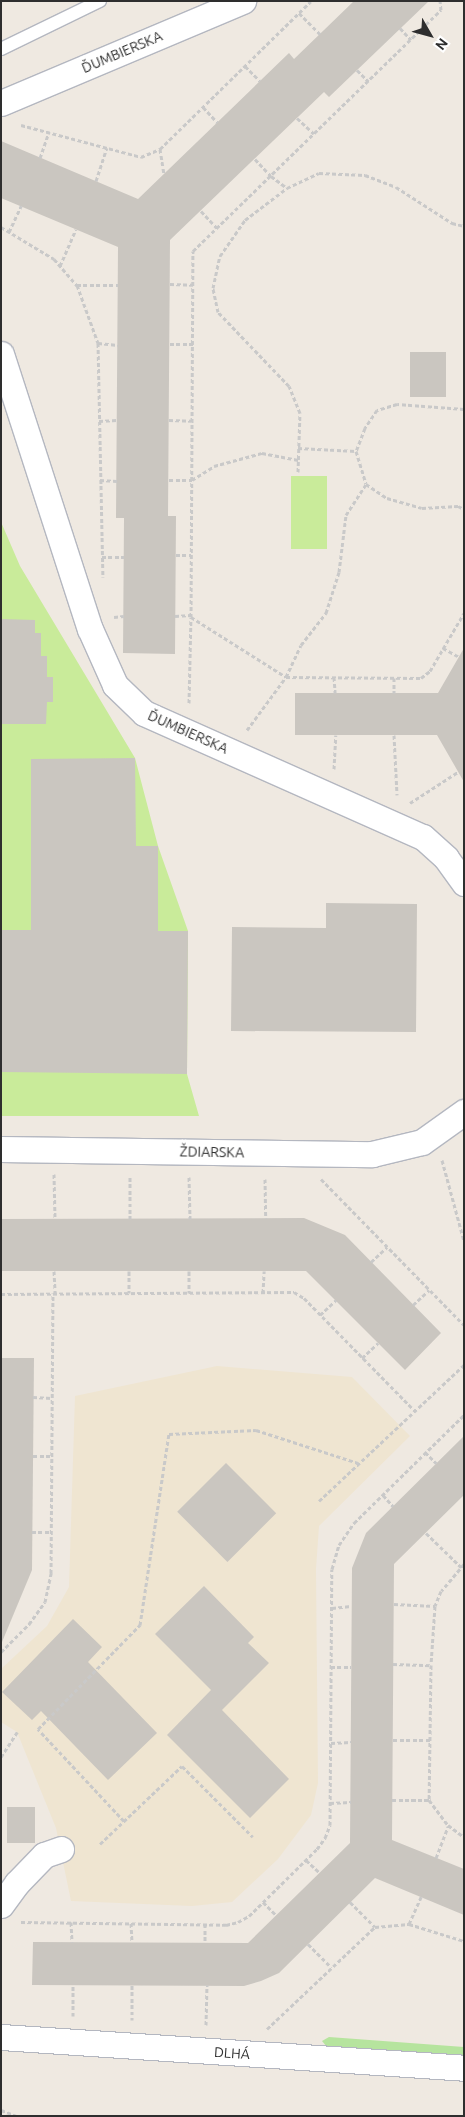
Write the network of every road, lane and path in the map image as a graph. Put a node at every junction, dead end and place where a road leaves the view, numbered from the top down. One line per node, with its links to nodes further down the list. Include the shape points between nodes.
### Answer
1 (100, 1): 9 (lane)
2 (243, 1): 14 (street, ĎUMBIERSKA)
3 (312, 1): 5 (path)
4 (440, 1): 8 (path, via 442,10)
5 (299, 13): 7 (path); 10 (path)
6 (400, 28): 8 (path)
7 (320, 34)
8 (411, 40): 13 (path)
9 (1, 48)
10 (245, 66): 12 (path); 15 (path)
11 (357, 70): 13 (path)
12 (260, 81)
13 (368, 81): 20 (path)
14 (1, 102)
15 (203, 107): 17 (path); 22 (path)
16 (297, 118): 20 (path)
17 (218, 122)
18 (17, 124): 19 (path)
19 (49, 132): 21 (path); 23 (path)
20 (314, 134): 26 (path)
21 (107, 148): 22 (path, via 141,157); 27 (path)
22 (160, 149): 25 (path)
23 (40, 158)
24 (255, 158): 26 (path)
25 (164, 174)
26 (271, 176): 28 (path); 33 (path)
27 (96, 181)
28 (287, 188): 32 (path, via 319,173 365,175 396,187 452,223); 51 (path, via 245,220 220,256 213,288 218,312 289,386 300,413)
29 (21, 206): 35 (path)
30 (201, 211): 33 (path)
31 (1, 226): 35 (path)
32 (464, 226)
33 (217, 228): 40 (path, via 193,251)
34 (76, 229): 36 (path)
35 (9, 232): 36 (path)
36 (60, 266): 38 (path)
37 (170, 284): 40 (path)
38 (77, 285): 39 (path); 41 (path)
39 (118, 285)
40 (193, 285): 43 (path)
41 (98, 343): 44 (path); 47 (path)
42 (170, 344): 43 (path)
43 (193, 344): 50 (path)
44 (118, 345)
45 (1, 354): 84 (street, ĎUMBIERSKA, via 90,629 115,685 144,713 423,837 446,858)
46 (464, 409): 52 (path, via 397,404 377,410)
47 (99, 420): 48 (path); 55 (path)
48 (117, 420)
49 (169, 420): 50 (path)
50 (192, 421): 57 (path)
51 (298, 448): 52 (path); 53 (path)
52 (356, 451): 59 (path)
53 (298, 460): 54 (path); 57 (path, via 262,453 214,466)
54 (298, 472)
55 (100, 480): 58 (path); 63 (path)
56 (169, 480): 57 (path)
57 (192, 480): 62 (path)
58 (117, 481)
59 (366, 484): 60 (path, via 387,498 422,508 458,506); 71 (path, via 346,514 339,572 326,613 301,645)
60 (464, 509)
61 (176, 555): 62 (path)
62 (191, 555): 68 (path)
63 (102, 557): 64 (path); 65 (path)
64 (124, 557)
65 (103, 583)
66 (464, 613): 69 (path)
67 (176, 616): 68 (path)
68 (191, 616): 71 (path); 76 (path)
69 (443, 648): 70 (path); 73 (path, via 426,675 421,678)
70 (459, 657)
71 (286, 677): 72 (path); 77 (path)
72 (334, 678): 73 (path); 74 (path)
73 (394, 678): 75 (path)
74 (334, 693)
75 (394, 693)
76 (189, 709)
77 (245, 732)
78 (336, 735): 81 (path)
79 (394, 735): 82 (path)
80 (458, 772): 83 (path)
81 (334, 773)
82 (397, 802)
83 (405, 806)
84 (464, 882)
85 (464, 1112): 86 (street)
86 (431, 1147): 87 (street, ŽDIARSKA, via 372,1154); 97 (path)
87 (1, 1149)
88 (54, 1170): 94 (path)
89 (129, 1170): 95 (path)
90 (189, 1171): 96 (path)
91 (265, 1171): 93 (path)
92 (320, 1178): 98 (path)
93 (266, 1218)
94 (55, 1219)
95 (130, 1219)
96 (190, 1219)
97 (464, 1241)
98 (387, 1247): 99 (path); 104 (path)
99 (372, 1262)
100 (54, 1271): 106 (path)
101 (129, 1271): 107 (path)
102 (188, 1271): 108 (path)
103 (264, 1271): 105 (path)
104 (429, 1290): 111 (path); 113 (path)
105 (263, 1292): 108 (path); 112 (path, via 294,1292)
106 (54, 1293): 107 (path); 109 (path); 118 (path)
107 (129, 1293): 108 (path)
108 (189, 1293)
109 (1, 1294)
110 (336, 1300): 112 (path)
111 (414, 1305)
112 (320, 1315): 115 (path)
113 (464, 1325)
114 (378, 1343): 115 (path)
115 (362, 1358): 119 (path)
116 (464, 1366): 119 (path)
117 (34, 1397): 118 (path)
118 (52, 1398): 123 (path)
119 (415, 1411): 124 (path)
120 (464, 1415): 121 (path)
121 (426, 1452): 125 (path); 126 (path)
122 (33, 1456): 123 (path)
123 (52, 1456): 130 (path)
124 (358, 1463): 127 (path); 152 (path, via 256,1430 169,1434 140,1625 38,1729)
125 (436, 1463)
126 (383, 1495): 128 (path); 136 (path, via 354,1523 339,1545 332,1569)
127 (319, 1500)
128 (393, 1506)
129 (32, 1532): 130 (path)
130 (51, 1532): 137 (path, via 51,1573 45,1602 30,1624)
131 (426, 1533): 132 (path)
132 (462, 1566): 135 (path, via 441,1591)
133 (394, 1604): 135 (path)
134 (351, 1606): 136 (path)
135 (435, 1606): 139 (path)
136 (332, 1608): 140 (path)
137 (1, 1652)
138 (393, 1664): 139 (path)
139 (431, 1664): 144 (path)
140 (331, 1666): 141 (path); 146 (path)
141 (351, 1666)
142 (17, 1732): 147 (path)
143 (393, 1740): 144 (path)
144 (430, 1740): 149 (path)
145 (351, 1742): 146 (path)
146 (331, 1743): 151 (path)
147 (1, 1757)
148 (392, 1800): 149 (path)
149 (429, 1800): 153 (path)
150 (351, 1802): 151 (path)
151 (330, 1803): 159 (path, via 330,1825 325,1838)
152 (124, 1821): 154 (path, via 182,1766); 156 (path)
153 (448, 1825): 155 (path); 158 (path)
154 (253, 1836)
155 (464, 1837)
156 (100, 1844)
157 (61, 1849): 164 (street, via 44,1855 17,1883)
158 (436, 1858)
159 (306, 1860): 160 (path); 162 (path)
160 (320, 1873)
161 (421, 1897): 169 (path)
162 (263, 1902): 165 (path); 168 (path, via 238,1922)
163 (350, 1902): 170 (path)
164 (6, 1913): 166 (path)
165 (276, 1915)
166 (71, 1922): 167 (path); 172 (path)
167 (131, 1923): 168 (path); 173 (path)
168 (205, 1924): 174 (path)
169 (409, 1924): 170 (path); 171 (path)
170 (375, 1927): 176 (path)
171 (464, 1941)
172 (72, 1942)
173 (132, 1942)
174 (205, 1943)
175 (308, 1944): 176 (path)
176 (331, 1967): 182 (path)
177 (73, 1984): 180 (path)
178 (132, 1985): 181 (path)
179 (207, 1985): 183 (path)
180 (72, 2024)
181 (132, 2028)
182 (264, 2032)
183 (206, 2034)
184 (1, 2037): 185 (street, DLHÁ)
185 (464, 2068)
186 (1, 2110): 187 (path)
187 (18, 2116)

